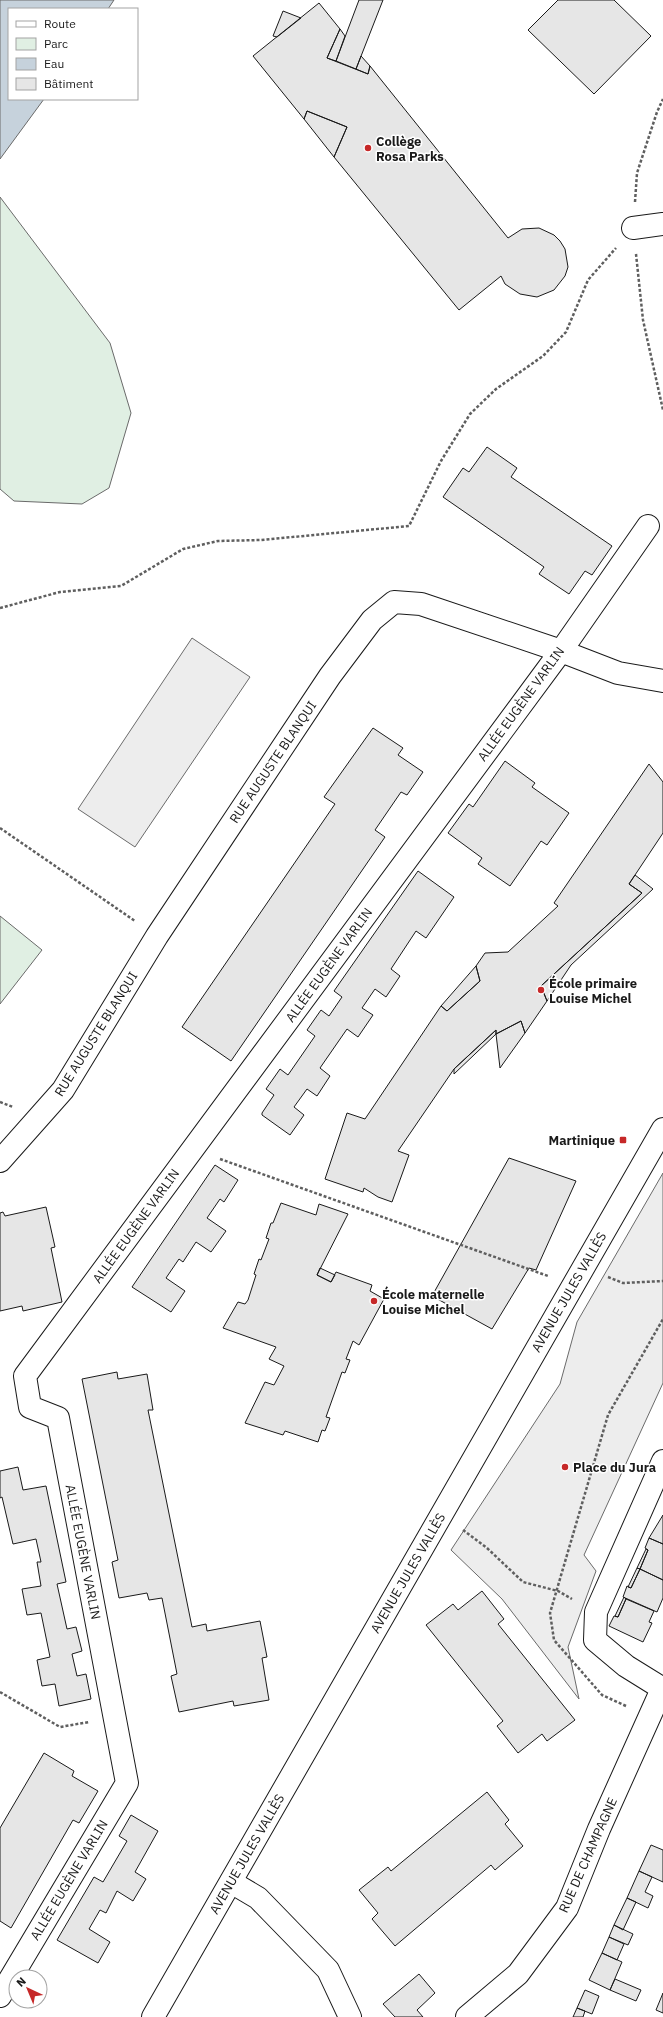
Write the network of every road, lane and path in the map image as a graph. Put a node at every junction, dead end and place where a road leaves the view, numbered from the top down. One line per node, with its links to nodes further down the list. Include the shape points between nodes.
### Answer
1 (663, 98): 3 (path, via 637,174)
2 (663, 224): 3 (street)
3 (633, 228): 4 (path, via 643,320); 6 (path, via 588,280 566,332 543,356 496,389 470,414 441,461 408,526 218,542 183,549 121,586 60,592)
4 (663, 410)
5 (648, 526): 7 (street, ALLÉE EUGÈNE VARLIN)
6 (0, 608)
7 (561, 651): 8 (street, RUE AUGUSTE BLANQUI, via 618,673); 10 (street, RUE AUGUSTE BLANQUI, via 421,604 394,602 372,620 337,666); 23 (street, ALLÉE EUGÈNE VARLIN, via 25,1376 30,1407 58,1418)
8 (663, 681)
9 (0, 828): 10 (path)
10 (157, 936): 12 (street, RUE AUGUSTE BLANQUI, via 63,1090)
11 (663, 1129): 14 (street, AVENUE JULES VALLÈS)
12 (0, 1161)
13 (249, 1170): 14 (path)
14 (578, 1277): 15 (path, via 623,1283); 18 (street, AVENUE JULES VALLÈS)
15 (663, 1281)
16 (663, 1319): 19 (path, via 608,1415)
17 (663, 1461): 20 (street)
18 (442, 1514): 19 (path, via 486,1548 523,1582); 25 (street, AVENUE JULES VALLÈS)
19 (558, 1591): 20 (path); 24 (path, via 550,1613 554,1640 602,1695)
20 (596, 1612): 21 (street, via 595,1640 626,1666)
21 (663, 1689): 24 (street, RUE DE CHAMPAGNE)
22 (0, 1692): 23 (path, via 60,1727)
23 (115, 1718): 26 (street, ALLÉE EUGÈNE VARLIN, via 127,1783)
24 (650, 1718): 29 (street, RUE DE CHAMPAGNE, via 599,1829 567,1908 518,1974)
25 (231, 1882): 27 (street, AVENUE JULES VALLÈS); 28 (street, via 258,1898 328,1970)
26 (0, 1996)
27 (153, 2017)
28 (350, 2017)
29 (468, 2017)

